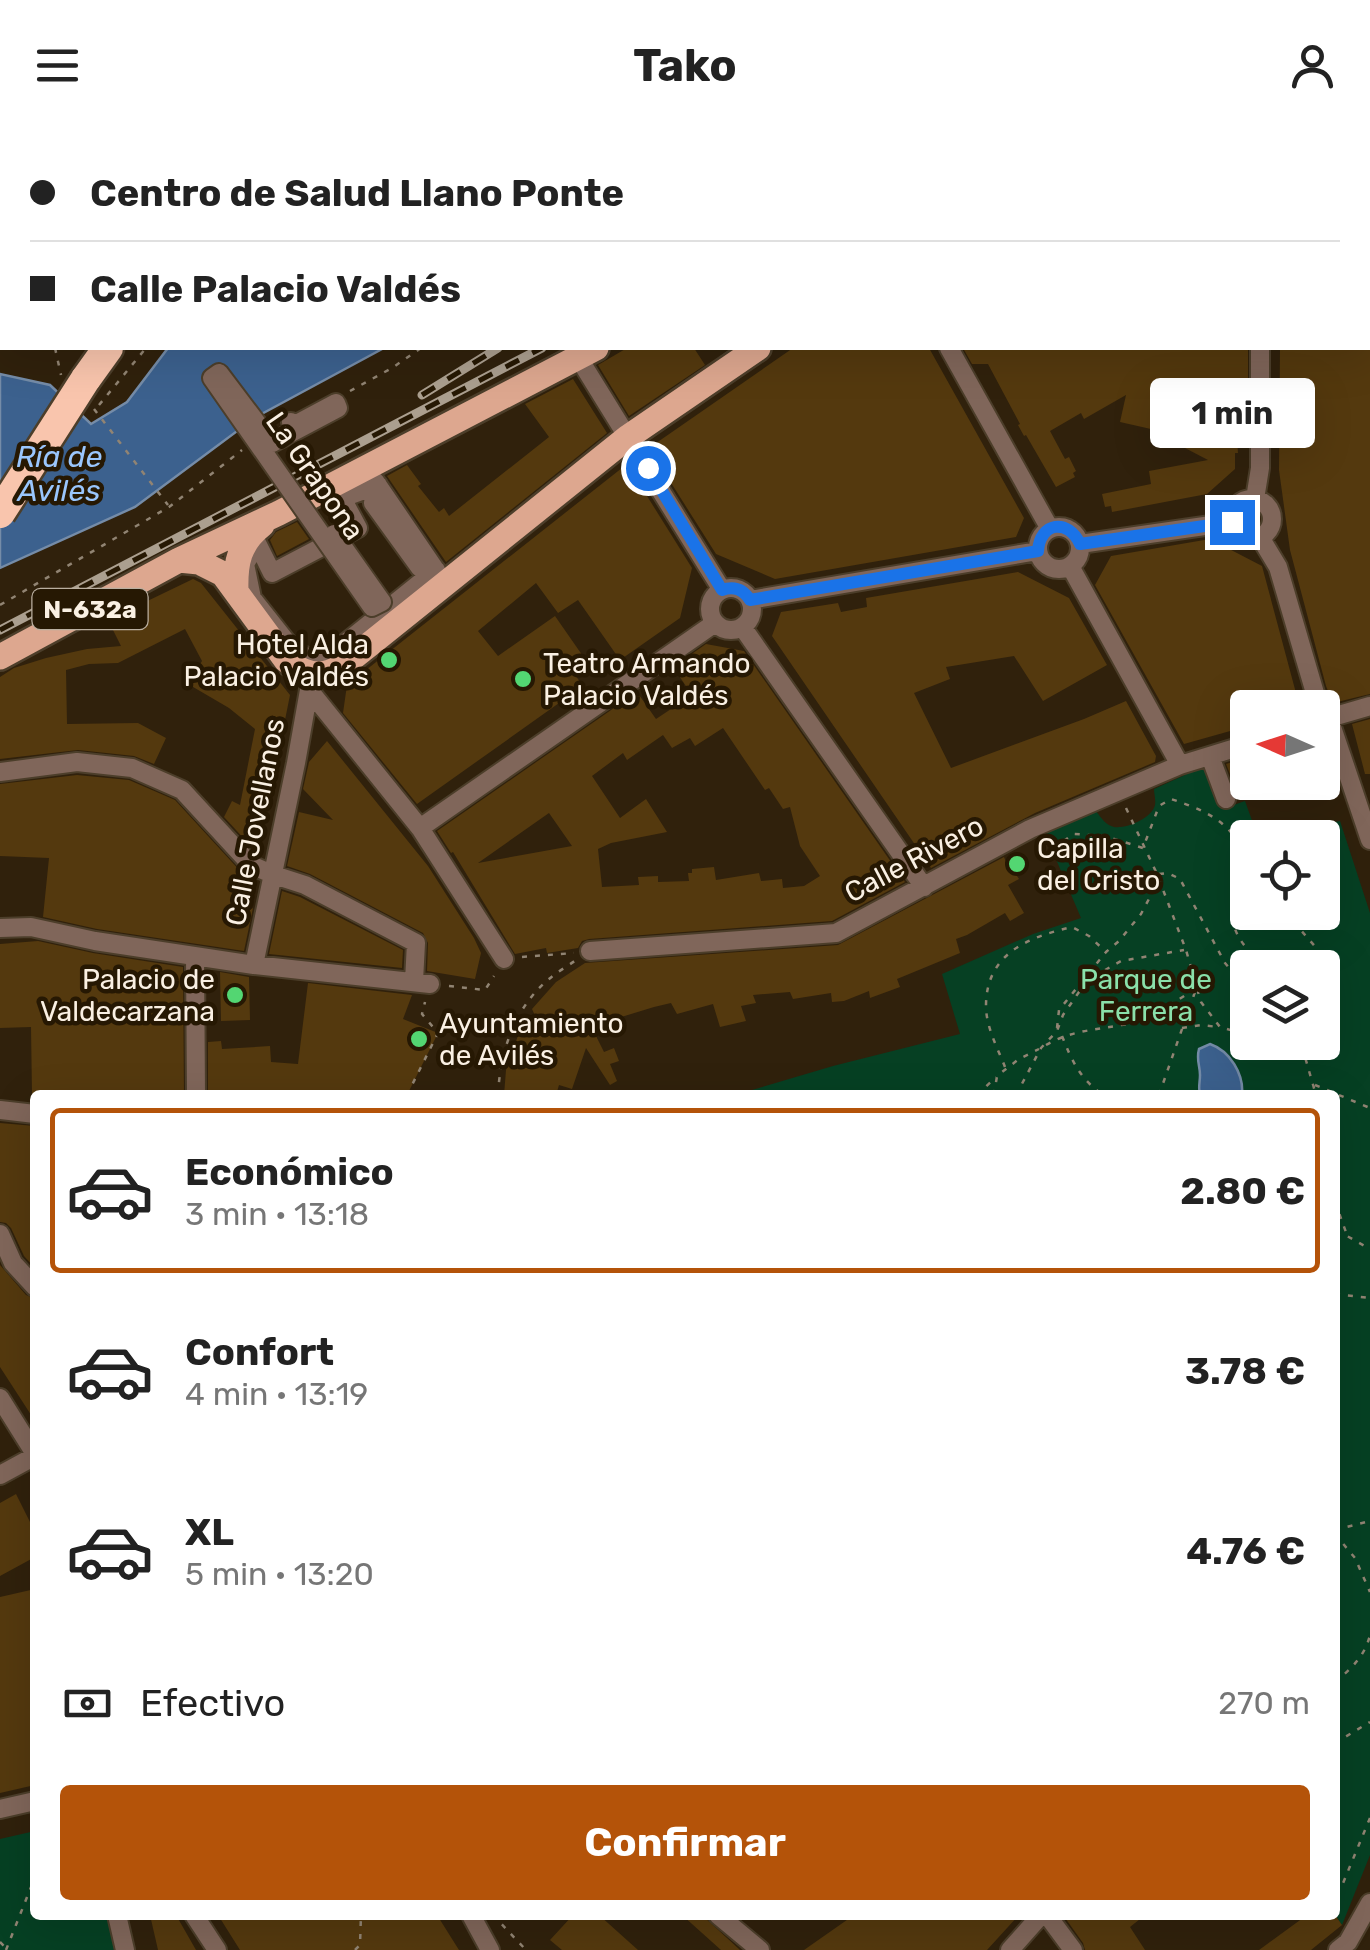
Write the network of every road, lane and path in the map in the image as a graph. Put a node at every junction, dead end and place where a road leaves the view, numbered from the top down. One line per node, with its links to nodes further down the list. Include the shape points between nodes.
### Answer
1 (107, 350): 18 (highway, bridge)
2 (144, 350): 9 (path)
3 (418, 350): 8 (path)
4 (755, 350): 12 (main road)
5 (950, 350): 20 (street)
6 (1260, 350): 15 (street)
7 (587, 352): 12 (street); 14 (main road)
8 (338, 398)
9 (94, 410)
10 (100, 417): 16 (path)
11 (290, 422): 21 (street, La Grapona, bridge, via 336,403 338,408 272,443 219,373 212,378 372,607 382,602)
12 (628, 437): 27 (main road); 28 (street)
13 (252, 448): 16 (path)
14 (372, 476): 17 (main road); 27 (street); 27 (street, via 342,498 358,528 272,573 258,543 244,564 252,598 293,650 313,660 334,653)
15 (1256, 499): 19 (street, via 1238,504); 22 (street, via 1271,513)
16 (169, 506): 31 (path)
17 (278, 512): 25 (main road); 29 (main road, via 239,552)
18 (0, 513)
19 (1232, 522): 22 (street, via 1246,538); 23 (street)
20 (1050, 528): 23 (street, via 1069,529); 24 (street)
21 (332, 535)
22 (1260, 536): 36 (street, via 1278,567)
23 (1080, 544): 26 (street)
24 (1038, 551): 26 (street, via 1047,566); 30 (street)
25 (179, 560): 29 (main road, via 211,567); 34 (main road, N-632a)
26 (1070, 566): 42 (street)
27 (440, 577): 35 (main road, via 337,669)
28 (722, 590): 30 (street, via 741,590); 32 (street, via 710,608)
29 (236, 591): 35 (main road)
30 (750, 600): 33 (street, via 751,618)
31 (0, 605)
32 (714, 623): 33 (street, via 728,631); 46 (street)
33 (742, 628): 53 (street)
34 (0, 657)
35 (309, 682): 46 (street); 52 (street, Calle Jovellanos)
36 (1313, 690)
37 (1370, 706): 38 (street)
38 (1340, 711)
39 (1230, 750): 40 (street, Calle Rivero)
40 (1210, 756): 42 (street, Calle Rivero); 45 (street)
41 (1340, 757): 48 (street)
42 (1180, 765): 44 (street, Calle Rivero)
43 (0, 772): 52 (street, via 77,762 132,768 182,790 251,865)
44 (1119, 792): 50 (path); 53 (street, Calle Rivero, via 1030,828)
45 (1226, 800)
46 (420, 828): 63 (street)
47 (1230, 830): 50 (path, via 1171,798 1158,806)
48 (1370, 840)
49 (1053, 848): 50 (path, via 1074,834)
50 (1144, 848): 51 (path)
51 (1157, 874): 57 (path); 60 (path, via 1142,914); 65 (path, via 1180,879)
52 (274, 875): 64 (street, Calle Jovellanos); 66 (street, via 305,884 416,944)
53 (924, 887): 59 (street, Calle Rivero, via 836,933)
54 (0, 928): 61 (street, via 32,927)
55 (1301, 930): 58 (path)
56 (539, 949): 62 (path)
57 (1186, 950): 67 (path); 71 (path, via 1120,961 1098,974)
58 (1318, 950)
59 (590, 951): 62 (path); 80 (path, via 548,980 515,1020)
60 (1106, 952): 71 (path, via 1058,1010); 75 (path, via 1072,926 1011,950 992,975 986,1007)
61 (196, 956): 64 (street); 78 (street)
62 (534, 956): 63 (path)
63 (504, 959): 66 (path, via 486,990)
64 (254, 964): 66 (street)
65 (1230, 968)
66 (422, 983): 79 (path, via 422,1014 438,1033)
67 (1196, 988): 68 (path); 69 (path); 72 (path, via 1134,1022)
68 (1220, 1027): 69 (path); 70 (path)
69 (1182, 1028): 85 (path)
70 (1230, 1030)
71 (1057, 1031): 73 (path)
72 (1062, 1036): 73 (path); 84 (path, via 1074,1067)
73 (1041, 1048): 75 (path); 83 (path)
74 (1305, 1060): 77 (path)
75 (1006, 1069): 76 (path)
76 (997, 1076): 81 (path); 82 (path)
77 (1314, 1084): 86 (path); 87 (path)
78 (196, 1090)
79 (410, 1090)
80 (498, 1090)
81 (983, 1090)
82 (995, 1090)
83 (1019, 1090)
84 (1096, 1090)
85 (1161, 1090)
86 (1315, 1090)
87 (1328, 1090)
88 (1340, 1095): 89 (path)
89 (1370, 1108)
90 (0, 1110): 91 (street)
91 (30, 1113)
92 (1340, 1215): 95 (path)
93 (0, 1234): 97 (street)
94 (1340, 1235): 95 (path)
95 (1348, 1236): 96 (path)
96 (1370, 1250)
97 (30, 1281)
98 (1340, 1295): 99 (path)
99 (1370, 1298)
100 (0, 1398): 101 (street)
101 (30, 1447)
102 (30, 1458): 103 (street)
103 (0, 1475)
104 (1370, 1521): 105 (path)
105 (1340, 1530)
106 (1340, 1538): 107 (path)
107 (1370, 1592)
108 (1370, 1636): 109 (path)
109 (1340, 1678)
110 (1370, 1722): 111 (path)
111 (1340, 1740)
112 (30, 1802): 113 (street)
113 (0, 1809)
114 (1370, 1818): 115 (path)
115 (1340, 1888)
116 (30, 1890): 127 (path)
117 (1370, 1903): 136 (street)
118 (118, 1920): 128 (street)
119 (197, 1920): 129 (street)
120 (360, 1920): 130 (path)
121 (474, 1920): 131 (street)
122 (498, 1920): 132 (path)
123 (724, 1920): 133 (street)
124 (1039, 1920): 134 (street)
125 (1048, 1920): 135 (street)
126 (0, 1942): 127 (path)
127 (6, 1950)
128 (125, 1950)
129 (217, 1950)
130 (355, 1950)
131 (490, 1950)
132 (526, 1950)
133 (760, 1950)
134 (1010, 1950)
135 (1074, 1950)
136 (1338, 1950)

